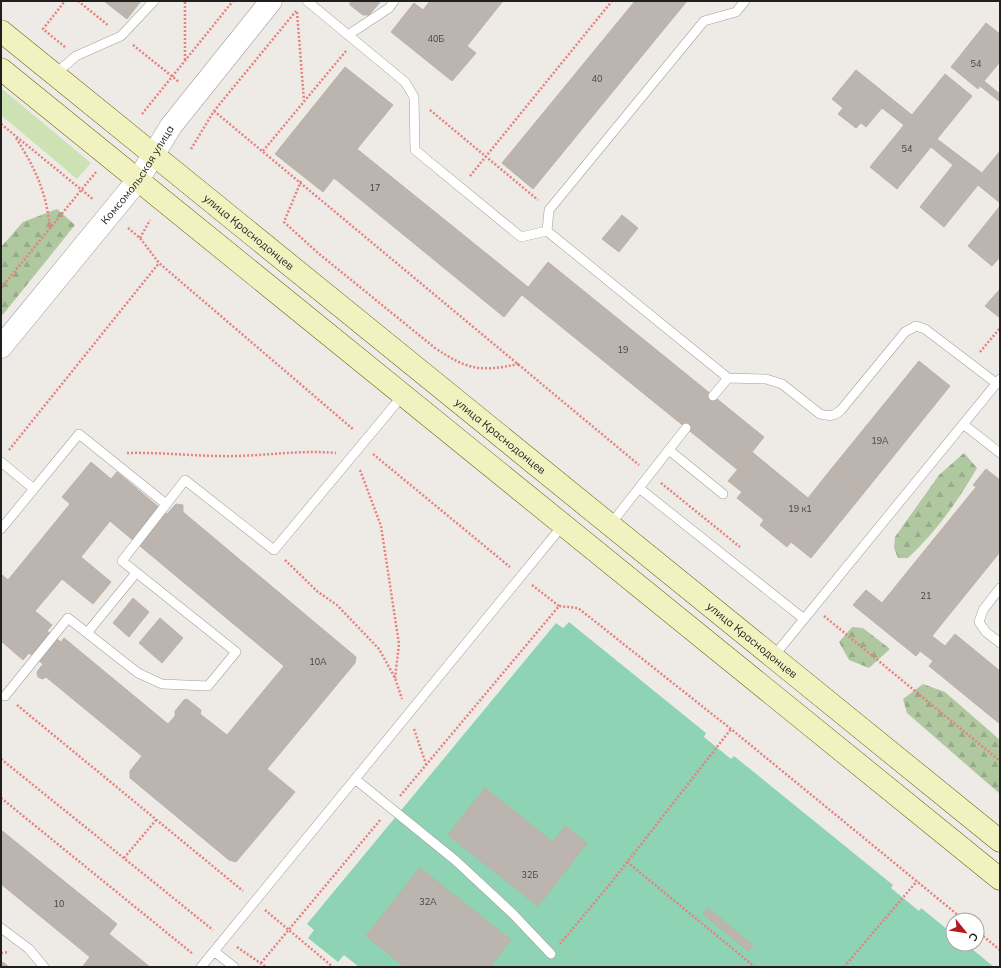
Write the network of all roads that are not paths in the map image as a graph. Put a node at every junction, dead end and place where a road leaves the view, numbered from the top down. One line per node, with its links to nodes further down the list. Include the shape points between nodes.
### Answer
1 (154, 1): 9 (lane, via 121,36 76,56)
2 (272, 1): 10 (street, Комсомольская улица, via 171,126)
3 (307, 1): 7 (lane)
4 (394, 1): 7 (lane)
5 (746, 1): 12 (lane, via 736,12 704,21 549,210)
6 (1, 31): 9 (main road, улица Краснодонцев)
7 (352, 38): 12 (lane, via 406,82 414,97 415,150 521,237)
8 (1, 70): 11 (main road)
9 (54, 75): 10 (main road, улица Краснодонцев)
10 (153, 155): 11 (street, Комсомольская улица); 28 (main road, улица Краснодонцев)
11 (138, 180): 13 (street, Комсомольская улица); 16 (main road)
12 (547, 231): 14 (lane)
13 (1, 347)
14 (728, 378): 15 (lane, via 753,377 782,384 820,414 834,416 905,332 920,326); 17 (lane)
15 (998, 381): 18 (lane)
16 (403, 395): 26 (lane, via 274,550 185,480); 27 (main road)
17 (713, 396)
18 (963, 424): 21 (lane); 32 (lane)
19 (686, 428): 20 (lane)
20 (669, 450): 23 (lane); 25 (lane)
21 (1000, 453)
22 (1, 462): 24 (lane)
23 (639, 488): 28 (lane); 32 (lane)
24 (34, 489): 26 (lane, via 79,434); 29 (lane)
25 (723, 494)
26 (166, 504): 30 (lane, via 122,561)
27 (563, 525): 37 (lane); 39 (main road)
28 (610, 525): 35 (main road, улица Краснодонцев)
29 (1, 529)
30 (136, 573): 33 (lane); 33 (lane, via 236,652 208,686 162,684 138,673)
31 (1000, 588): 34 (lane, via 983,610 979,622 986,632)
32 (804, 619): 35 (lane)
33 (87, 633): 36 (lane, via 68,618)
34 (1000, 643)
35 (773, 657): 38 (main road, улица Краснодонцев)
36 (5, 696)
37 (355, 779): 41 (lane); 42 (lane, via 455,860)
38 (1000, 841)
39 (1000, 879)
40 (1, 928): 44 (lane, via 29,949)
41 (214, 951): 43 (lane); 45 (lane)
42 (551, 954)
43 (202, 965)
44 (44, 967)
45 (234, 967)

